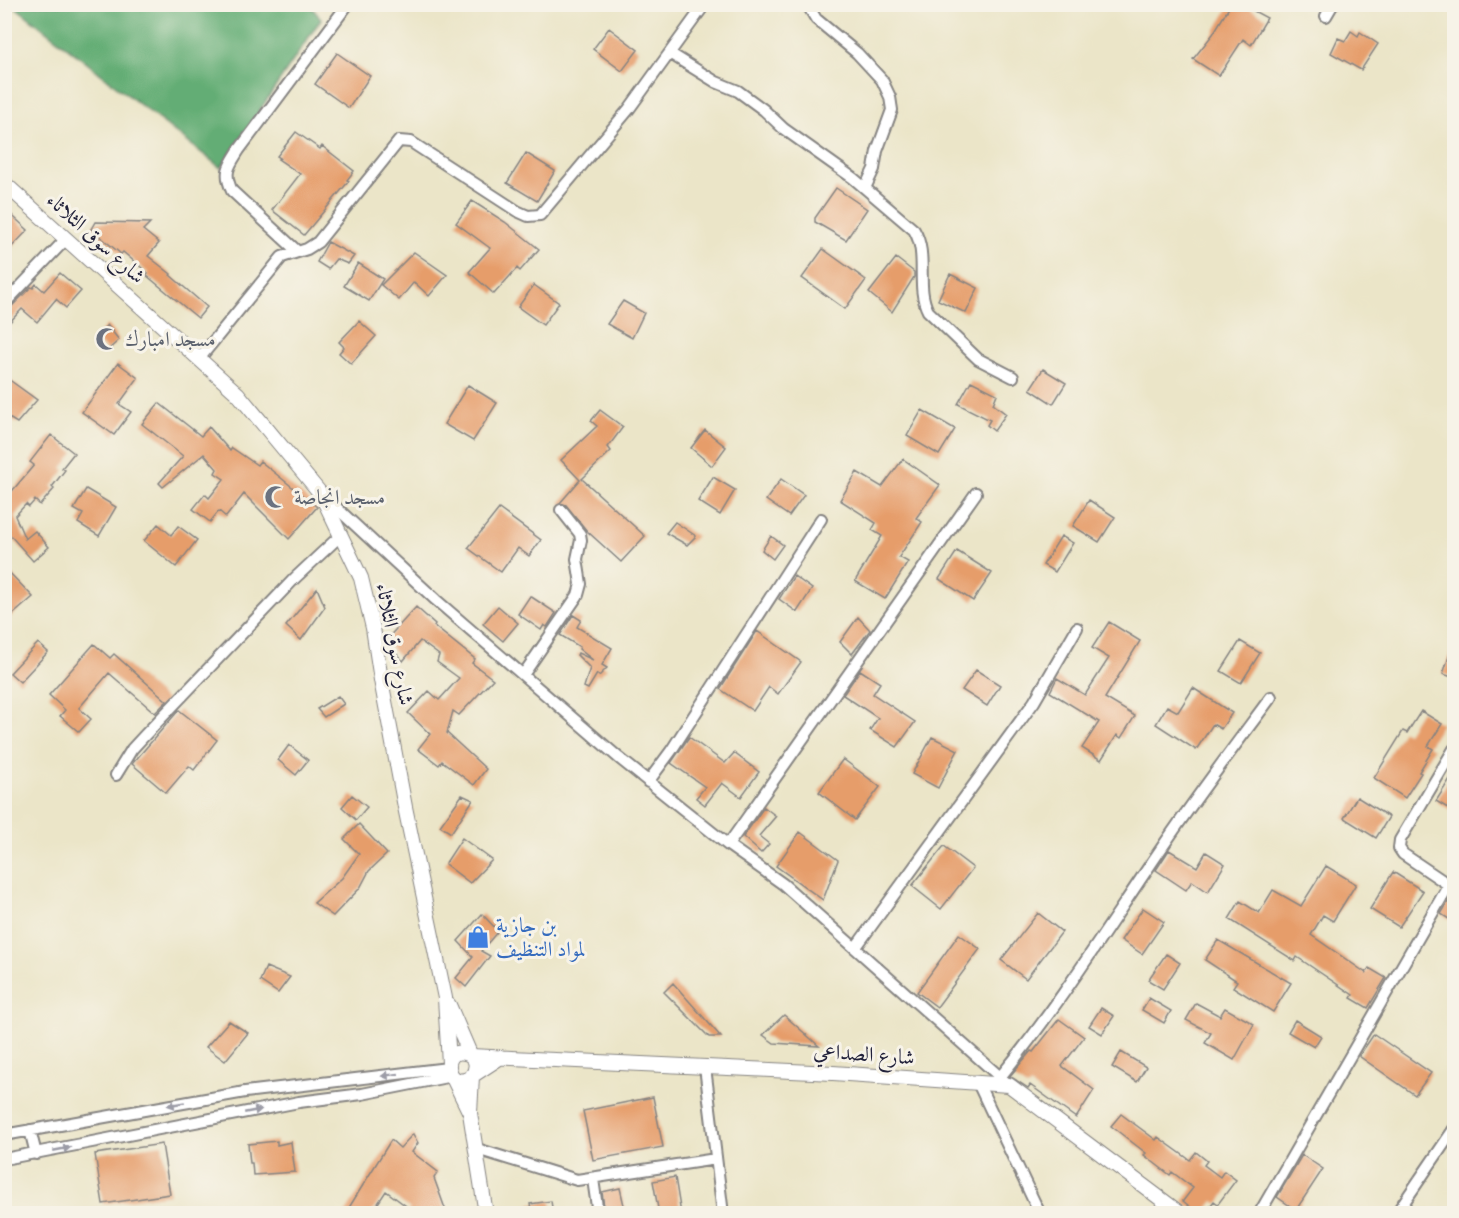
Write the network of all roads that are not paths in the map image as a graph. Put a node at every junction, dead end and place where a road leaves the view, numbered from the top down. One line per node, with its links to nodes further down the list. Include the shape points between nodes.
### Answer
1 (348, 4): 12 (street, via 228,168 232,191)
2 (705, 4): 8 (street)
3 (776, 4): 4 (street)
4 (783, 4)
5 (807, 4): 10 (street, via 816,19 882,80 890,97 892,110)
6 (1333, 4): 7 (street)
7 (1326, 16)
8 (671, 54): 10 (street, via 738,91); 12 (street, via 540,214 528,216 517,211 411,142 399,141 318,243)
9 (4, 183): 11 (street, شارع سوق الثلاثاء)
10 (865, 188): 15 (street, via 918,237 923,302 928,311 978,359)
11 (66, 239): 13 (street); 14 (street, شارع سوق الثلاثاء)
12 (298, 252): 14 (street, via 282,257)
13 (4, 304)
14 (199, 360): 16 (street, شارع سوق الثلاثاء, via 238,394)
15 (1013, 377)
16 (321, 494): 20 (street, شارع سوق الثلاثاء); 22 (street)
17 (976, 494): 27 (street)
18 (561, 510): 22 (street, via 580,534 577,559 581,584 578,595)
19 (821, 519): 26 (street)
20 (341, 535): 25 (street, via 132,748); 30 (street, شارع سوق الثلاثاء, via 361,578 373,628 409,831)
21 (1077, 628): 29 (street, via 1021,722)
22 (523, 675): 26 (street)
23 (1270, 697): 36 (street, via 1161,848)
24 (1455, 749): 28 (street, via 1400,840 1399,848 1403,854)
25 (116, 776)
26 (648, 782): 27 (street)
27 (728, 845): 29 (street, via 783,884)
28 (1452, 880): 52 (street)
29 (856, 947): 36 (street)
30 (445, 998): 31 (street); 34 (street)
31 (471, 1056): 32 (street, شارع الصداعي); 34 (street, via 458,1053); 35 (street, via 476,1063)
32 (501, 1057): 33 (street, شارع الصداعي); 35 (street)
33 (705, 1067): 37 (street, شارع الصداعي); 45 (street)
34 (450, 1069): 35 (street, via 460,1080); 38 (street); 40 (street, one-way to 40, via 245,1092); 43 (street, one-way to 34, via 299,1102 362,1094)
35 (472, 1076): 38 (street)
36 (1005, 1080): 37 (street, شارع الصداعي); 51 (street)
37 (978, 1083): 50 (street)
38 (470, 1113): 42 (street)
39 (1455, 1129): 53 (street)
40 (30, 1130): 41 (street); 43 (street)
41 (4, 1135)
42 (477, 1149): 46 (street, via 577,1180); 47 (street)
43 (36, 1154): 44 (street)
44 (4, 1159)
45 (716, 1159): 46 (street); 49 (street)
46 (593, 1179): 48 (street)
47 (486, 1214)
48 (598, 1214)
49 (723, 1214)
50 (1040, 1214)
51 (1181, 1214)
52 (1259, 1214)
53 (1396, 1214)

